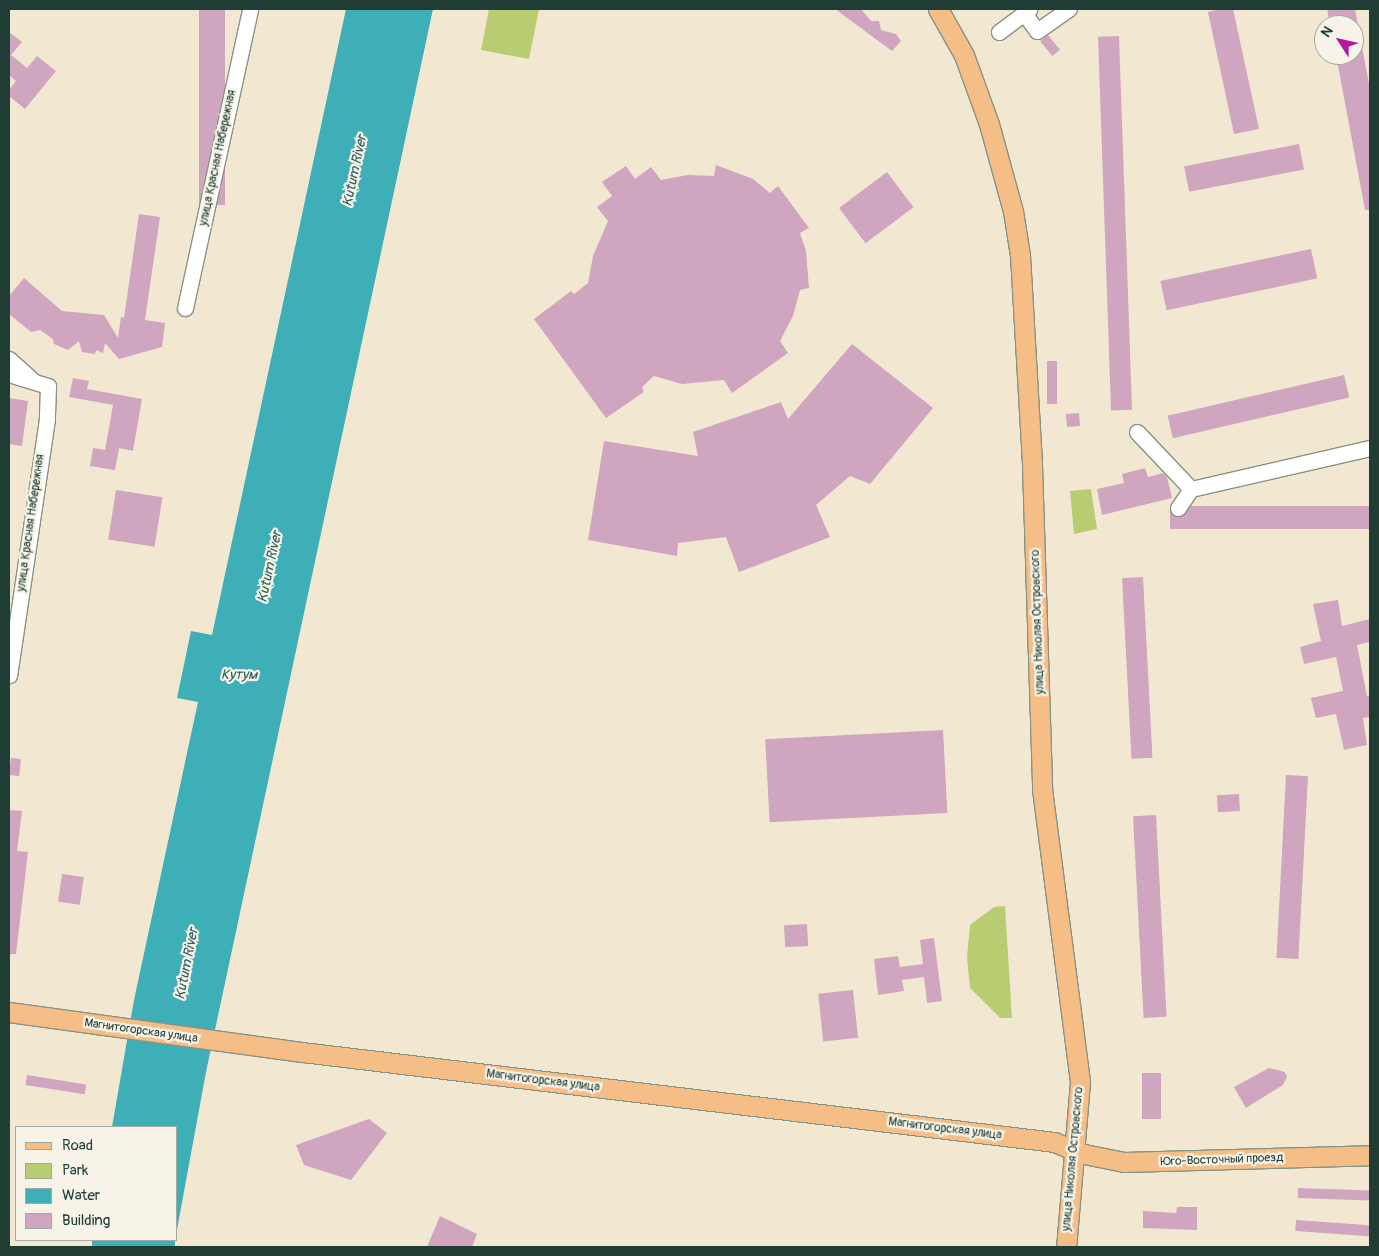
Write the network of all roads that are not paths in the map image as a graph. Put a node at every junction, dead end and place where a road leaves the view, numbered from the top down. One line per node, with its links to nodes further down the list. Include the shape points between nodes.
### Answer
1 (250, 9): 6 (street, улица Красная Набережная)
2 (938, 9): 16 (main road, улица Николая Островского, via 964,55 990,124 1013,211 1020,255 1032,467 1042,790 1080,1082)
3 (1069, 9): 4 (street, via 1037,32)
4 (1026, 11): 5 (street)
5 (999, 32)
6 (185, 308)
7 (9, 359): 9 (street)
8 (9, 374): 9 (street)
9 (34, 381): 14 (street, улица Красная Набережная, via 48,386 47,419)
10 (1137, 432): 12 (street)
11 (1370, 448): 12 (street)
12 (1191, 489): 13 (street)
13 (1178, 508)
14 (9, 675)
15 (9, 1012): 16 (main road, Магнитогорская улица, via 302,1052 1054,1142)
16 (1076, 1150): 17 (main road, Юго-Восточный проезд, via 1124,1162); 18 (main road, улица Николая Островского)
17 (1370, 1155)
18 (1066, 1247)

